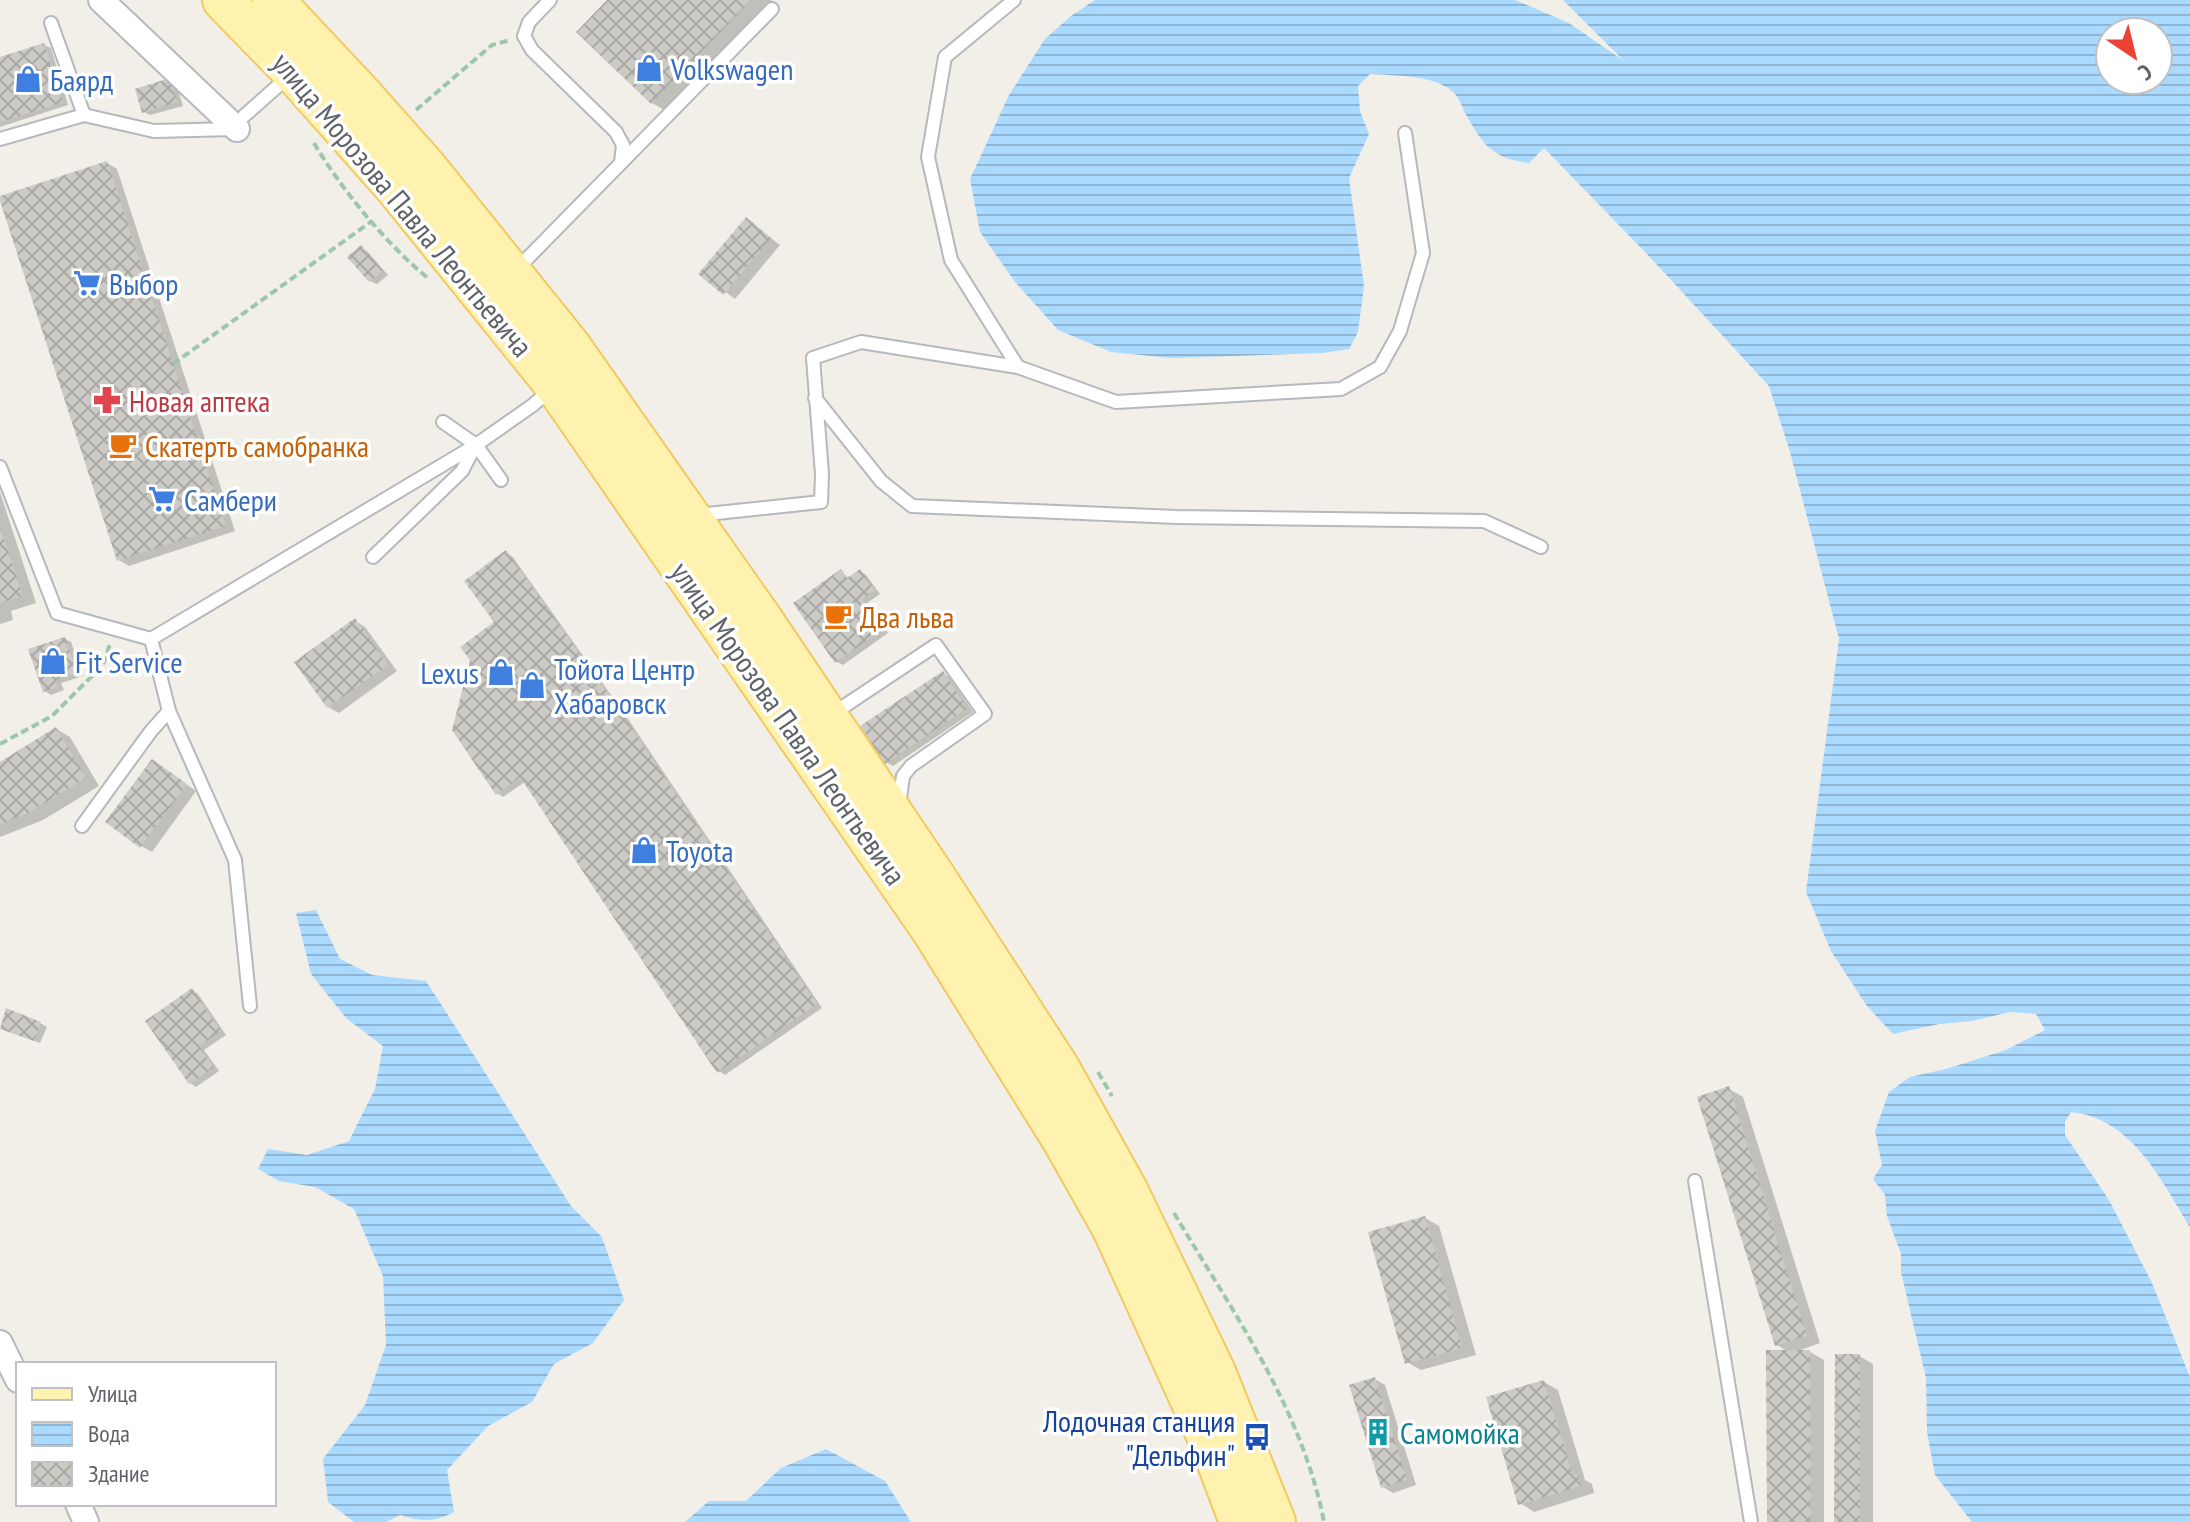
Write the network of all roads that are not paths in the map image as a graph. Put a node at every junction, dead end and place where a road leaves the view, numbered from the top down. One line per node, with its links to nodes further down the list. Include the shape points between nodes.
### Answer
1 (101, 0): 10 (street)
2 (223, 0): 8 (main road, улица Морозова Павла Леонтьевича)
3 (273, 0): 14 (main road, улица Морозова Павла Леонтьевича, via 395,131)
4 (550, 0): 13 (lane, via 529,22 524,36 616,132 623,145)
5 (1014, 0): 15 (lane, via 945,57 928,157 951,260)
6 (772, 9): 13 (lane)
7 (51, 23): 9 (lane)
8 (293, 72): 10 (lane); 16 (main road, улица Морозова Павла Леонтьевича, via 395,187)
9 (84, 115): 10 (lane, via 154,131); 12 (lane)
10 (240, 122)
11 (1405, 133): 15 (lane, via 1423,253 1400,331 1380,367 1341,389 1116,402)
12 (0, 139)
13 (621, 163): 14 (lane)
14 (512, 274): 22 (main road, улица Морозова Павла Леонтьевича)
15 (1018, 367): 17 (lane, via 861,342 813,358)
16 (555, 385): 19 (lane); 34 (main road, улица Морозова Павла Леонтьевича, via 932,930 1064,1142 1113,1229 1210,1442)
17 (815, 398): 22 (lane, via 821,502); 23 (lane, via 881,481 912,506 1177,517 1484,521)
18 (443, 422): 19 (lane)
19 (476, 445): 21 (lane); 24 (lane, via 462,471); 25 (lane)
20 (0, 467): 25 (lane, via 57,613)
21 (501, 480)
22 (691, 515): 26 (main road, улица Морозова Павла Леонтьевича)
23 (1541, 547)
24 (373, 557)
25 (151, 639): 27 (lane)
26 (819, 703): 28 (main road, улица Морозова Павла Леонтьевича); 28 (lane, via 837,711 936,645 985,714 911,766 903,776)
27 (169, 711): 29 (lane); 30 (lane, via 235,860)
28 (896, 820): 35 (main road, улица Морозова Павла Леонтьевича, via 1022,1008 1120,1177 1203,1345)
29 (82, 826)
30 (250, 1006)
31 (1695, 1181): 36 (lane)
32 (0, 1343): 33 (street)
33 (16, 1376)
34 (1240, 1522)
35 (1275, 1522)
36 (1751, 1522)

